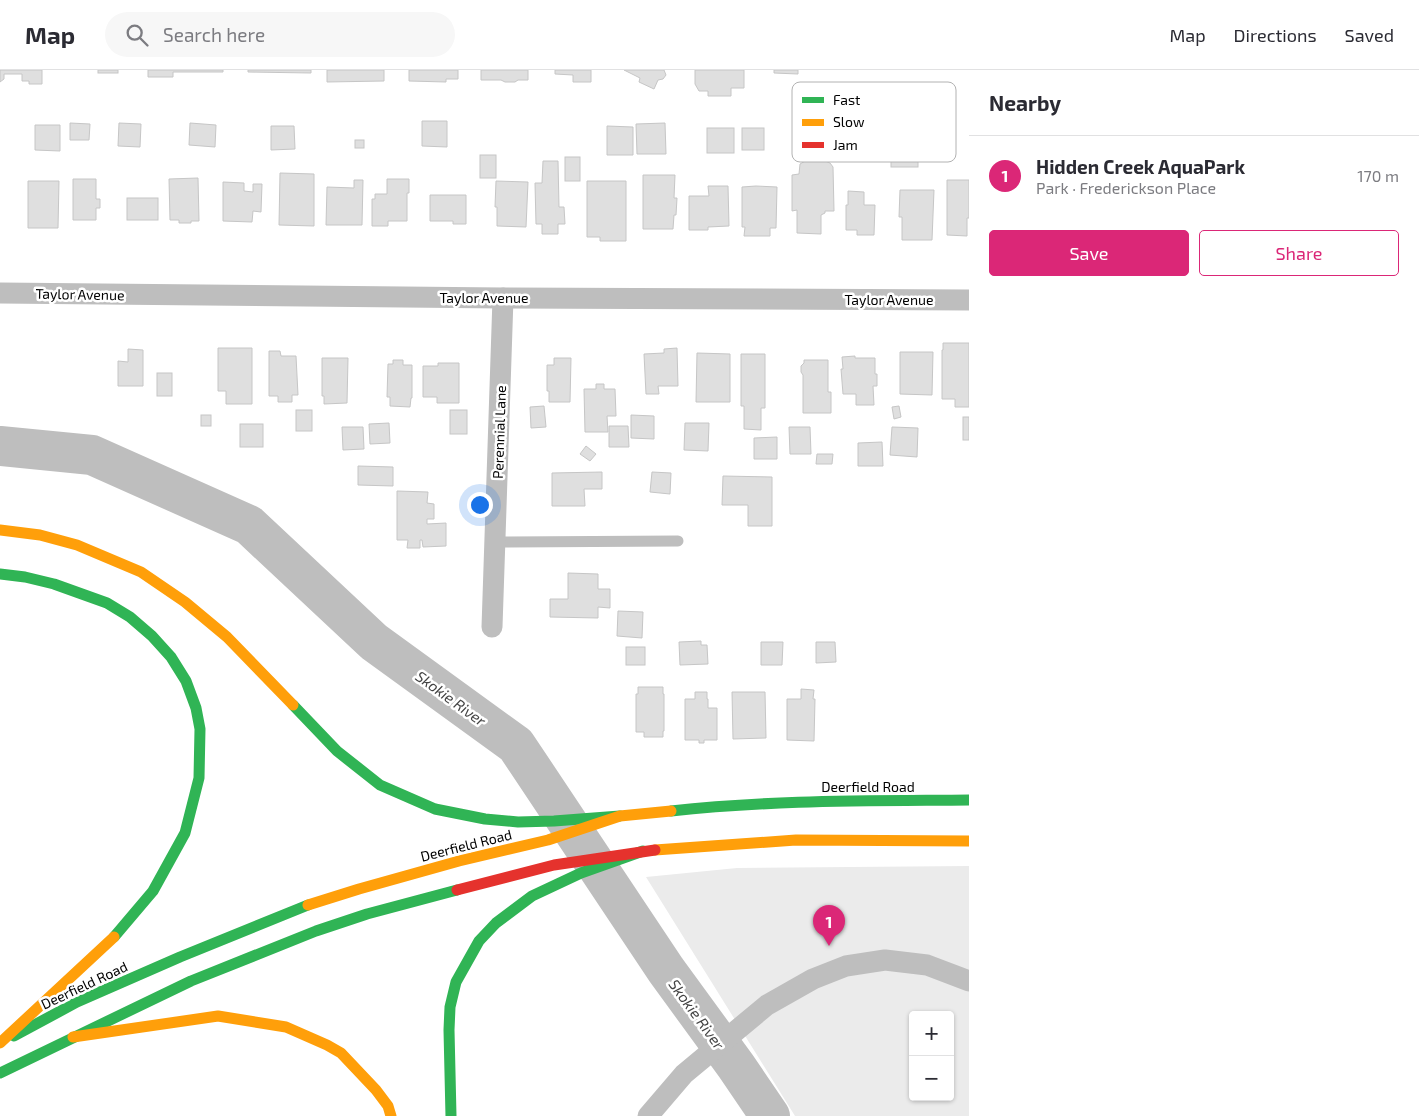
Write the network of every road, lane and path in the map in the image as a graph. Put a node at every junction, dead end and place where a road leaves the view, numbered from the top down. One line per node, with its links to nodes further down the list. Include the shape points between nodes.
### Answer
1 (0, 293): 2 (street, Taylor Avenue)
2 (503, 298): 3 (street, Taylor Avenue); 6 (street, Perennial Lane)
3 (969, 300)
4 (0, 530): 10 (main road, via 40,535 77,545 141,572 185,602 227,637 337,751 380,785 435,809 485,819 518,822)
5 (678, 541): 6 (lane)
6 (495, 542): 8 (street, Perennial Lane)
7 (0, 574): 15 (main road, via 54,584 107,603 130,617 171,657 186,681 200,729 199,778 185,833 153,891 110,942)
8 (492, 627)
9 (969, 800): 10 (main road, Deerfield Road, via 778,802)
10 (620, 816): 15 (main road, Deerfield Road, via 548,840 459,861 306,906 86,998)
11 (969, 841): 12 (main road, via 796,840)
12 (644, 851): 14 (main road, via 554,865 367,914 191,980); 18 (main road, via 582,873 532,896 496,923 479,941 456,982 450,1007)
13 (969, 981): 19 (street, via 927,965 885,960 846,966 813,979 767,1005 684,1074)
14 (73, 1037): 16 (main road); 17 (main road, via 218,1016 286,1027 341,1053 376,1090)
15 (0, 1044)
16 (0, 1073)
17 (391, 1116)
18 (450, 1116)
19 (648, 1116)

